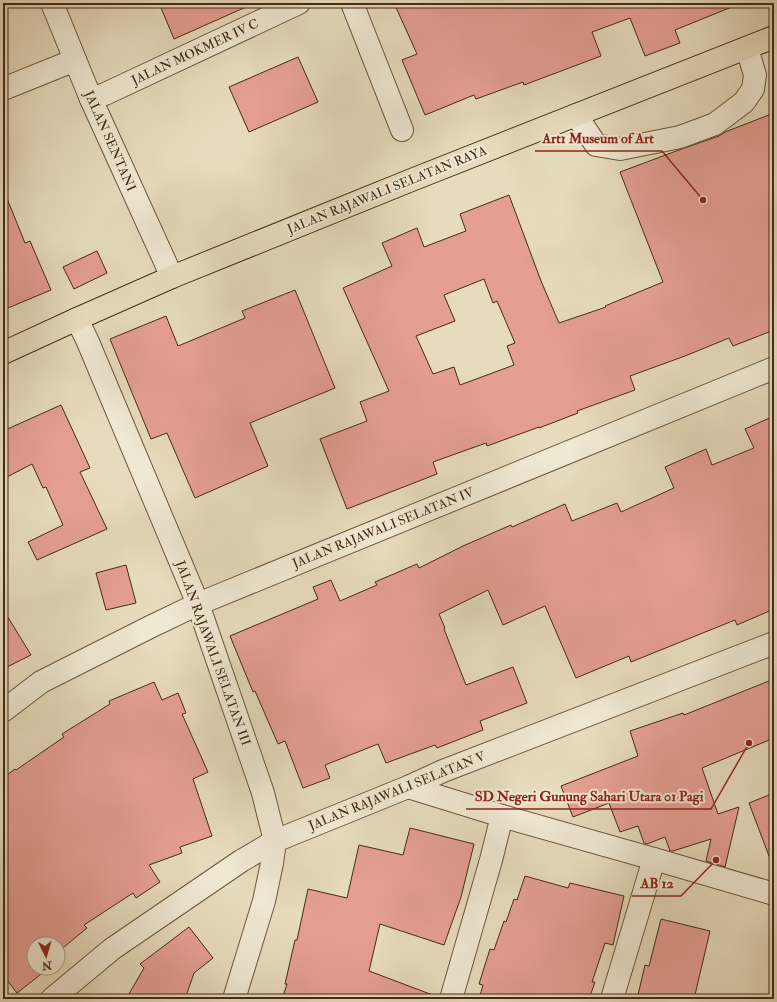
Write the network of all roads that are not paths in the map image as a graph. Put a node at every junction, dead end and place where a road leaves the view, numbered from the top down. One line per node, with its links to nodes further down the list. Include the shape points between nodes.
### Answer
1 (52, 3): 6 (street, JALAN SENTANI)
2 (299, 3): 8 (street, JALAN MOKMER IV C)
3 (352, 3): 10 (street)
4 (774, 37): 5 (main road, JALAN RAJAWALI SELATAN RAYA)
5 (747, 48): 9 (main road, JALAN RAJAWALI SELATAN RAYA); 9 (street, via 755,75 753,89 744,102 715,124 680,137 620,149 596,145)
6 (75, 60): 7 (street); 8 (street, JALAN SENTANI)
7 (3, 89)
8 (91, 99): 11 (street, JALAN SENTANI)
9 (576, 115): 11 (main road, JALAN RAJAWALI SELATAN RAYA)
10 (402, 130)
11 (172, 277): 12 (main road, JALAN RAJAWALI SELATAN RAYA)
12 (76, 319): 13 (main road, JALAN RAJAWALI SELATAN RAYA); 15 (street, JALAN RAJAWALI SELATAN III)
13 (3, 353)
14 (774, 368): 15 (street, JALAN RAJAWALI SELATAN IV)
15 (198, 604): 17 (street, JALAN RAJAWALI SELATAN IV, via 41,682); 22 (street, JALAN RAJAWALI SELATAN III, via 263,793)
16 (774, 643): 18 (street, JALAN RAJAWALI SELATAN V)
17 (3, 711)
18 (443, 772): 19 (street, JALAN RAJAWALI SELATAN V); 20 (street)
19 (408, 787): 20 (street); 22 (street, JALAN RAJAWALI SELATAN V)
20 (455, 802): 21 (street)
21 (502, 816): 23 (street); 27 (street)
22 (275, 842): 25 (street, JALAN RAJAWALI SELATAN V, via 241,861 112,949); 26 (street, JALAN RAJAWALI SELATAN III, via 264,901)
23 (654, 859): 24 (street); 28 (street)
24 (774, 894)
25 (52, 999)
26 (234, 999)
27 (451, 999)
28 (612, 999)

